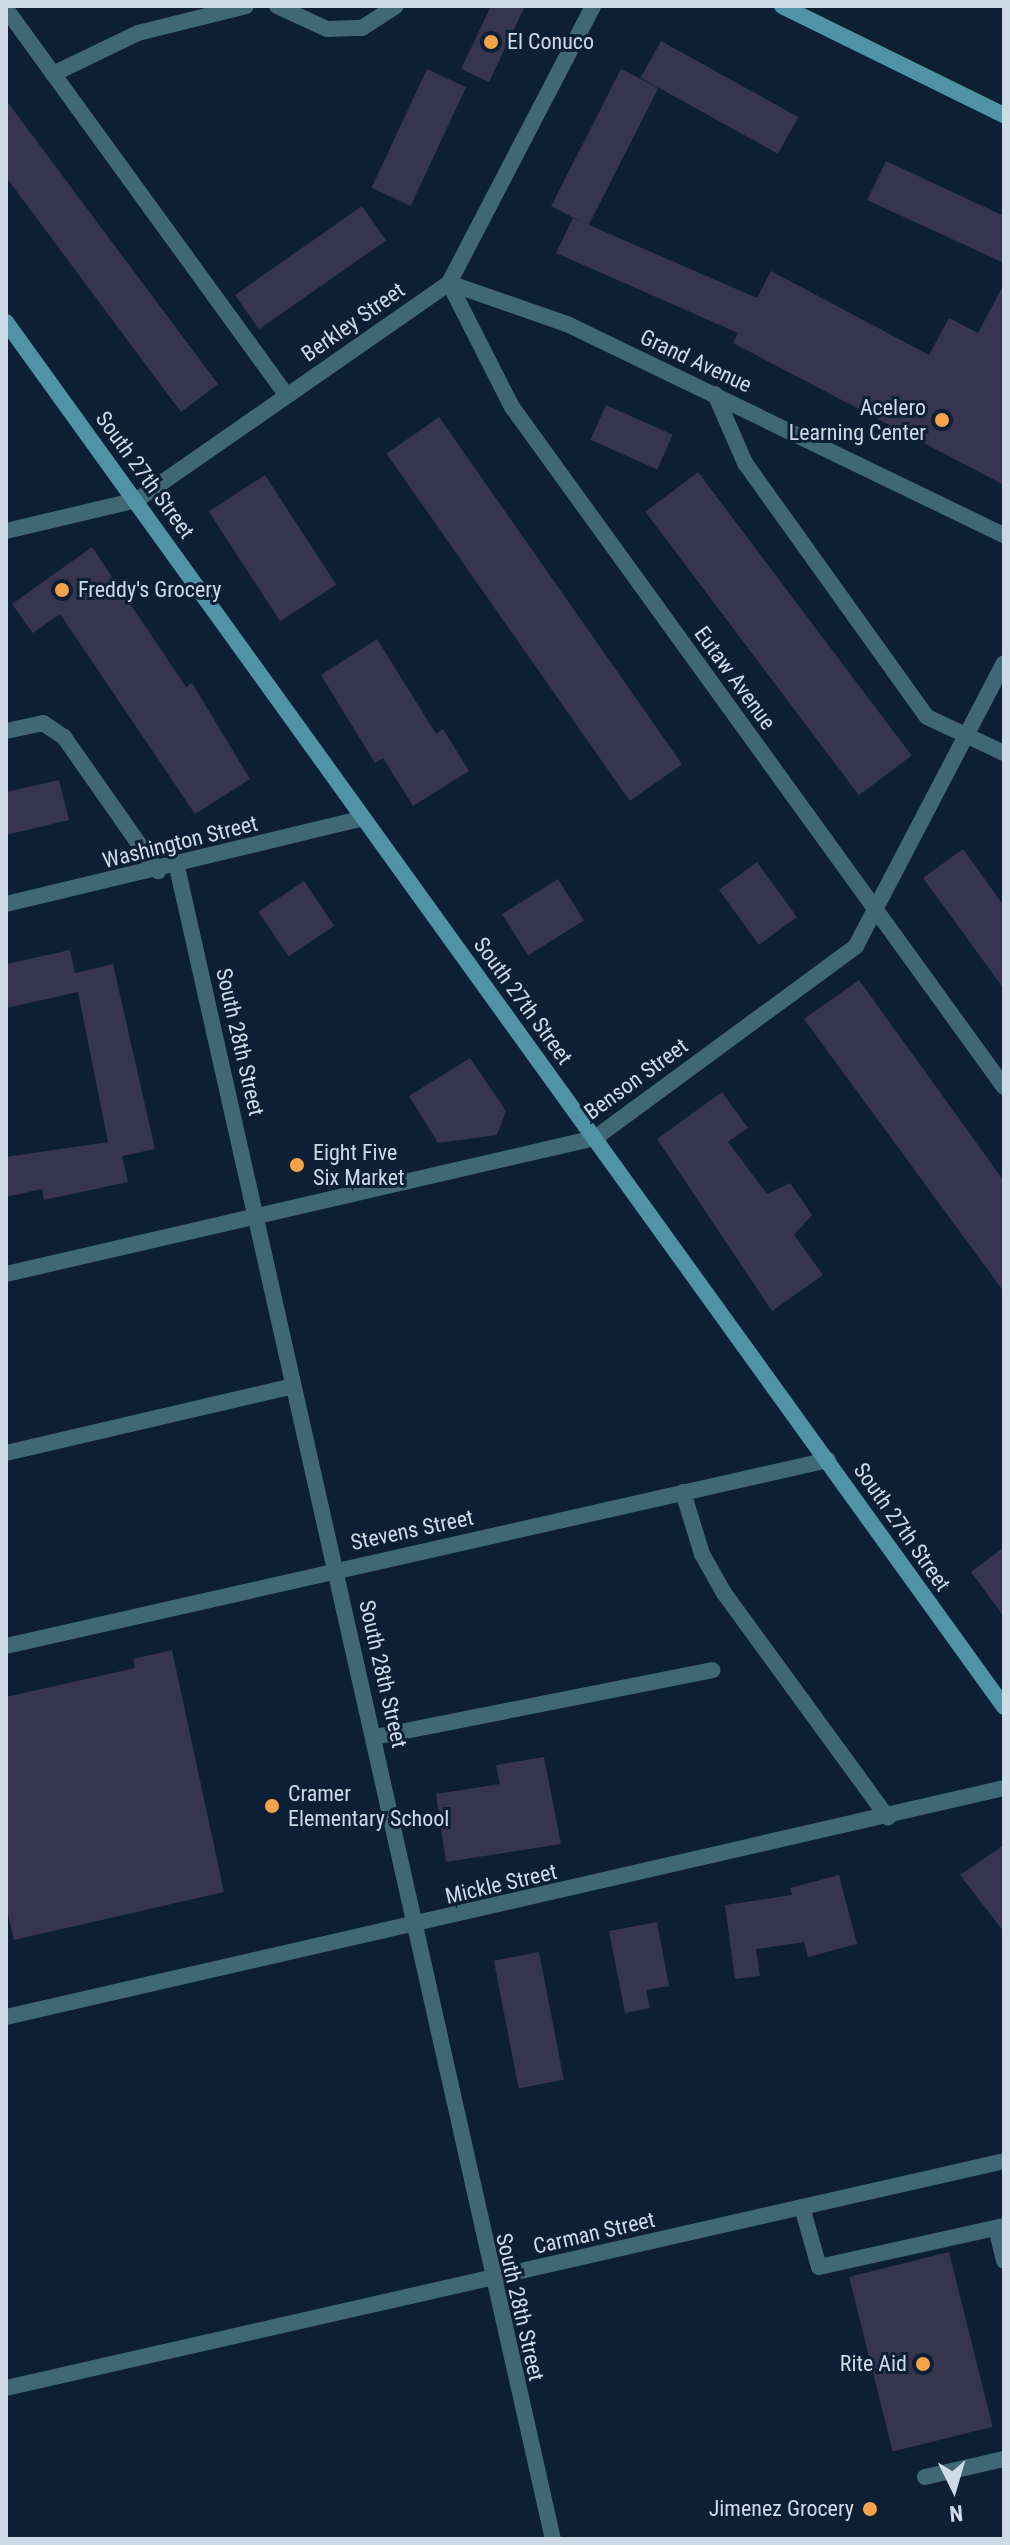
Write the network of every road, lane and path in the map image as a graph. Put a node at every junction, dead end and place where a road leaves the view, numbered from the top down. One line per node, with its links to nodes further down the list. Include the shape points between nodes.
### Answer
1 (246, 6): 7 (street, via 138,33)
2 (277, 6): 3 (street, via 327,29 362,28)
3 (396, 6)
4 (593, 6): 9 (street, Berkley Street)
5 (782, 6): 8 (main road)
6 (6, 9): 7 (street)
7 (53, 74): 12 (street)
8 (1004, 115)
9 (449, 283): 11 (street, Grand Avenue, via 567,324); 12 (street, Berkley Street); 25 (street, Eutaw Avenue, via 512,407)
10 (6, 322): 13 (main road, South 27th Street)
11 (715, 394): 15 (street, Grand Avenue); 18 (street, via 745,463 927,717)
12 (286, 395): 13 (street, Berkley Street)
13 (137, 500): 14 (street, Berkley Street); 21 (main road, South 27th Street)
14 (6, 531)
15 (1004, 535)
16 (1004, 663): 18 (street, Benson Street)
17 (6, 731): 23 (street, via 43,723 64,737)
18 (969, 736): 19 (street); 20 (street); 25 (street, Benson Street)
19 (1004, 753)
20 (1004, 767)
21 (363, 818): 22 (street, Washington Street); 27 (main road, South 27th Street)
22 (177, 867): 23 (street, Washington Street); 28 (street, South 28th Street)
23 (158, 871): 24 (street, Washington Street)
24 (6, 904)
25 (877, 913): 26 (street, Eutaw Avenue); 27 (street, Benson Street, via 856,946)
26 (1004, 1087)
27 (595, 1138): 28 (street, Benson Street); 32 (main road, South 27th Street)
28 (257, 1217): 29 (street, Benson Street); 30 (street, South 28th Street)
29 (6, 1274)
30 (293, 1386): 31 (street); 34 (street, South 28th Street)
31 (6, 1453)
32 (828, 1460): 33 (street, Stevens Street); 37 (main road, South 27th Street)
33 (683, 1492): 34 (street, Stevens Street); 40 (street, via 702,1554 724,1593)
34 (336, 1569): 35 (street, Stevens Street); 38 (street, South 28th Street)
35 (6, 1646)
36 (712, 1670): 38 (street)
37 (1004, 1707)
38 (375, 1737): 41 (street, South 28th Street)
39 (1004, 1788): 40 (street, Mickle Street)
40 (888, 1818): 41 (street, Mickle Street)
41 (417, 1925): 42 (street, Mickle Street); 47 (street, South 28th Street)
42 (6, 2017)
43 (1004, 2161): 44 (street, Carman Street)
44 (802, 2207): 45 (street, via 819,2267); 47 (street, Carman Street)
45 (1000, 2227): 46 (street)
46 (1004, 2261)
47 (489, 2279): 48 (street, Carman Street); 51 (street, South 28th Street)
48 (6, 2388)
49 (1004, 2459): 50 (street)
50 (925, 2477)
51 (553, 2539)

